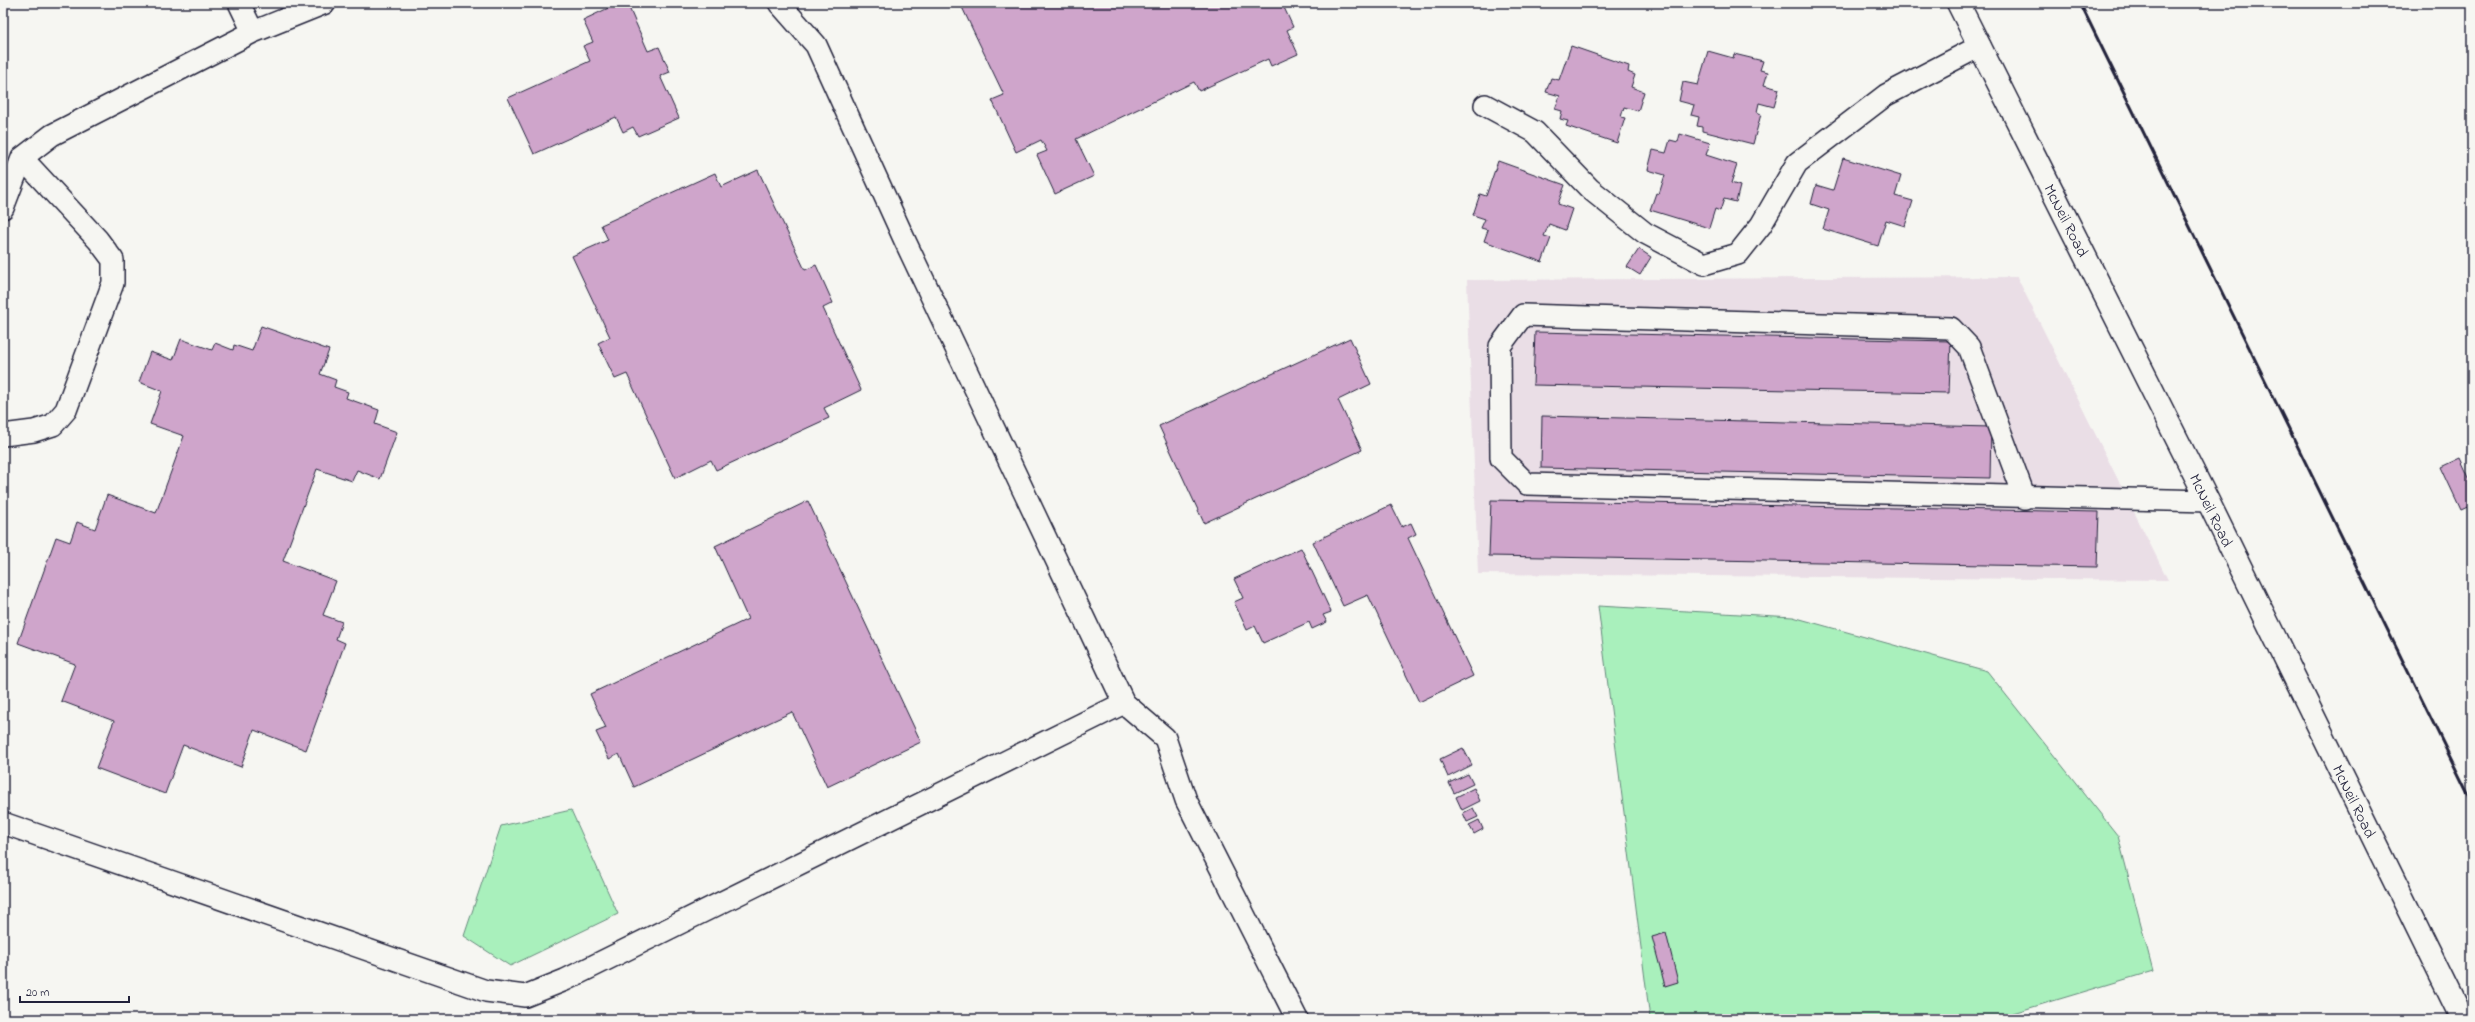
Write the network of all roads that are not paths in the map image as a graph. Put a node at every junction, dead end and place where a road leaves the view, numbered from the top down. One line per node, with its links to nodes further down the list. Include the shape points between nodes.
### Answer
1 (239, 3): 5 (lane)
2 (325, 3): 5 (lane)
3 (779, 3): 13 (lane, via 816,45 906,243)
4 (1958, 3): 6 (main road, McNeil Road)
5 (253, 32): 8 (lane, via 52,135)
6 (1980, 46): 7 (lane, via 1886,95 1797,163 1761,225 1738,254 1704,264 1645,233 1590,189 1535,132); 12 (main road, McNeil Road)
7 (1485, 105)
8 (22, 158): 9 (lane); 10 (lane, via 98,240 113,260 113,283 66,410 53,425 34,431)
9 (3, 208)
10 (3, 435)
11 (2025, 498): 11 (lane, via 1526,484 1501,458 1500,346 1523,315 1951,328 1969,347); 12 (lane)
12 (2208, 501): 16 (main road, McNeil Road)
13 (1124, 703): 14 (lane, via 572,976 525,996 486,991); 15 (lane, via 1165,738 1186,800)
14 (3, 823)
15 (1297, 1019)
16 (2462, 1019)

